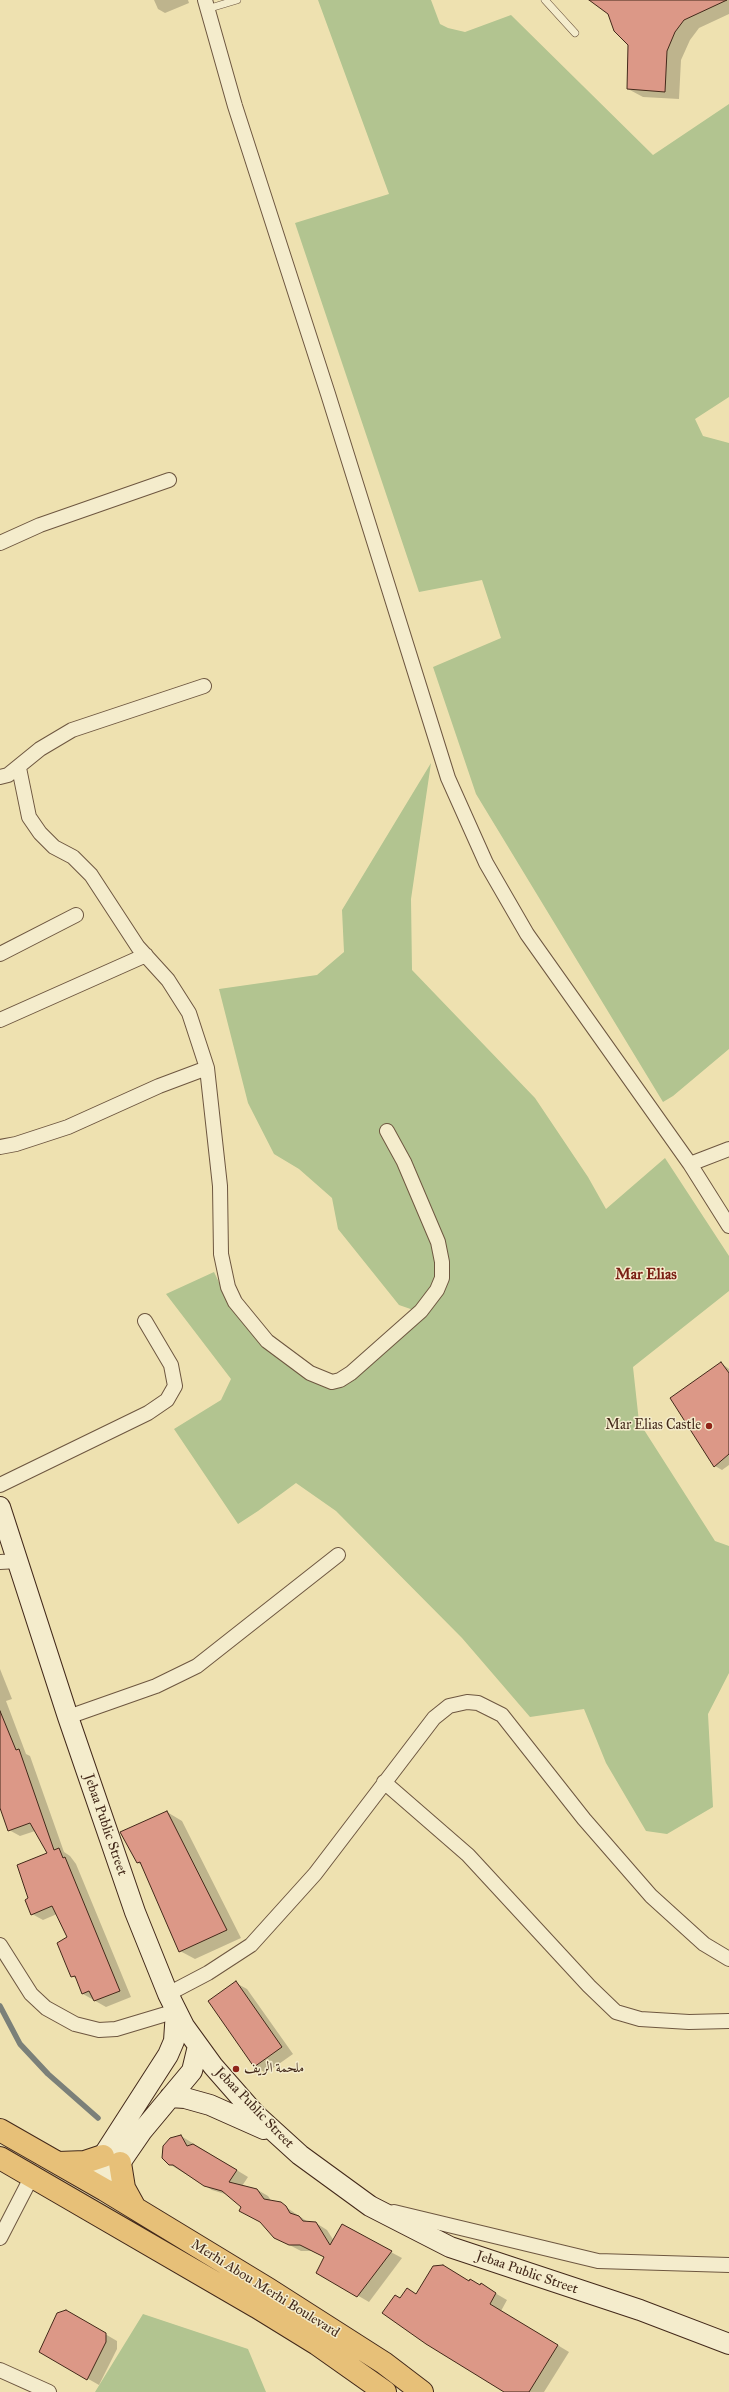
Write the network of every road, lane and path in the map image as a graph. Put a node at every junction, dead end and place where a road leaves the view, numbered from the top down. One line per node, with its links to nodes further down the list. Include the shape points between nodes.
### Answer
1 (236, 0): 3 (lane)
2 (545, 0): 4 (lane)
3 (206, 4): 18 (street, via 235,106 448,778 486,863 527,934)
4 (575, 33)
5 (169, 480): 6 (street, via 40,525)
6 (0, 543)
7 (204, 686): 8 (street, via 72,730 40,749)
8 (19, 768): 9 (street); 12 (street, via 29,817 54,847 73,857 91,875 138,947)
9 (0, 777)
10 (76, 915): 11 (street)
11 (0, 954)
12 (146, 955): 13 (street); 14 (street, via 168,980 189,1013)
13 (0, 1020)
14 (207, 1068): 15 (street, via 220,1186 221,1254 228,1287 235,1302 267,1341 310,1373 332,1382 351,1373 421,1311 437,1290 442,1278 438,1242 404,1162); 16 (street, via 159,1086 68,1127)
15 (387, 1131)
16 (0, 1147)
17 (729, 1149): 18 (street)
18 (690, 1164): 19 (street)
19 (729, 1226)
20 (145, 1321): 21 (street, via 171,1365 175,1386 166,1400 148,1413)
21 (0, 1485)
22 (0, 1507): 24 (main road, Jebaa Public Street)
23 (338, 1555): 25 (street, via 197,1666 156,1686)
24 (9, 1561): 25 (main road, Jebaa Public Street)
25 (68, 1717): 29 (main road, Jebaa Public Street, via 135,1912)
26 (384, 1782): 28 (street, via 434,1718 449,1706 467,1702 478,1703 502,1715 584,1819 651,1896 704,1944); 29 (street, via 315,1874 251,1945 208,1973); 30 (street, via 468,1855 616,2012 647,2019)
27 (0, 1945): 29 (street, via 31,1994 46,2008 75,2024 99,2030 116,2029)
28 (729, 1959)
29 (172, 2002): 31 (main road, Jebaa Public Street); 36 (main road, via 174,2041)
30 (729, 2021)
31 (198, 2046): 32 (main road, via 192,2071); 34 (main road, Jebaa Public Street, via 256,2115)
32 (170, 2097): 34 (main road, via 189,2098 210,2105); 36 (main road, via 142,2131)
33 (0, 2130): 37 (main road)
34 (279, 2137): 40 (main road, Jebaa Public Street, via 300,2156)
35 (0, 2158): 38 (main road)
36 (111, 2159): 37 (main road); 39 (main road); 41 (main road)
37 (58, 2163): 39 (main road)
38 (32, 2176): 39 (main road); 42 (street)
39 (91, 2197): 41 (main road, Merhi Abou Merhi Boulevard); 47 (main road, Merhi Abou Merhi Boulevard, via 120,2229 311,2340)
40 (370, 2206): 43 (street, via 598,2261); 44 (main road, Jebaa Public Street, via 450,2247 640,2310)
41 (137, 2210): 48 (main road, Merhi Abou Merhi Boulevard, via 328,2327 384,2363)
42 (0, 2238)
43 (729, 2265)
44 (729, 2344)
45 (0, 2370): 46 (street)
46 (50, 2392)
47 (385, 2392)
48 (422, 2392)

